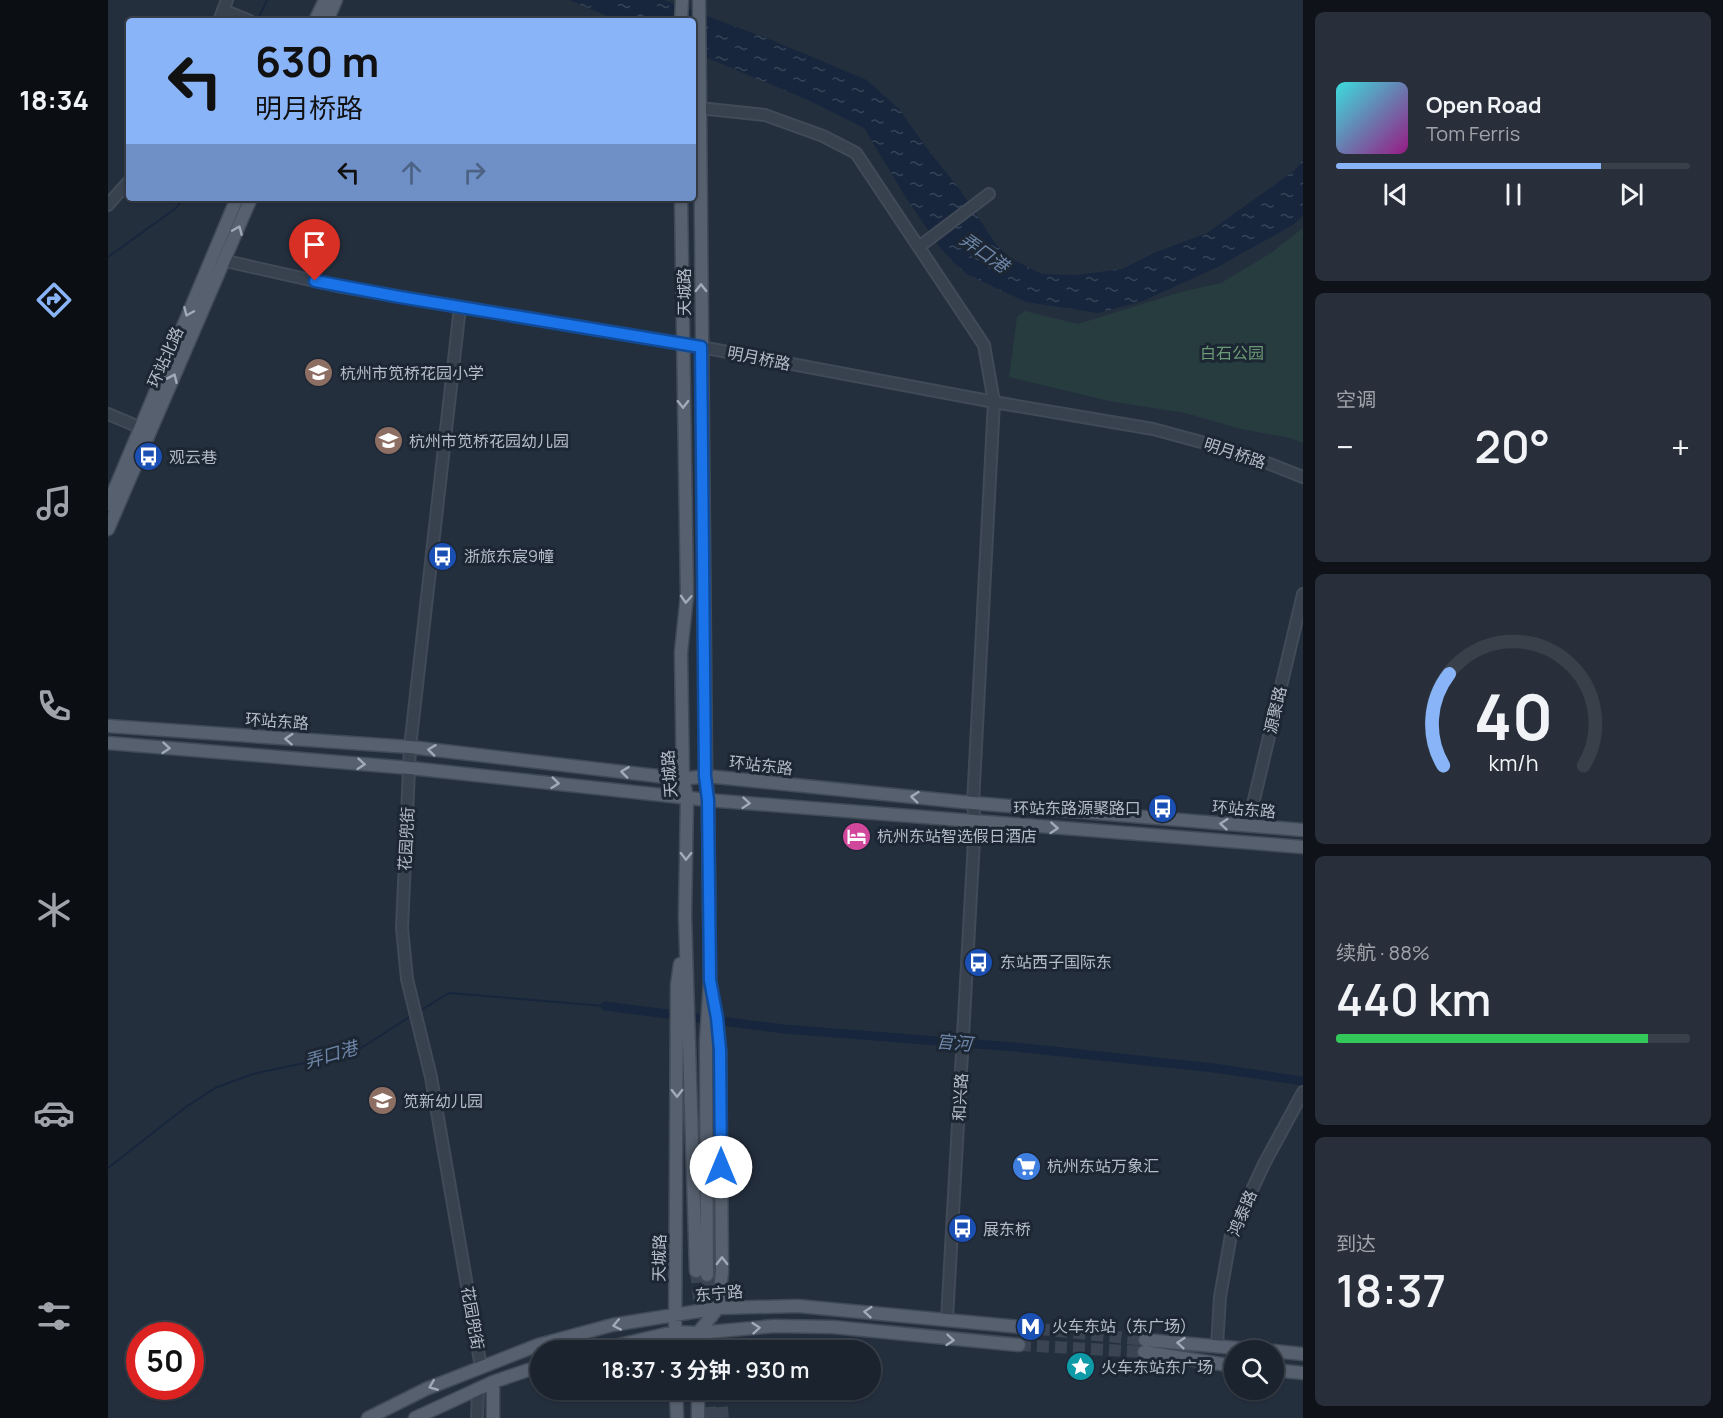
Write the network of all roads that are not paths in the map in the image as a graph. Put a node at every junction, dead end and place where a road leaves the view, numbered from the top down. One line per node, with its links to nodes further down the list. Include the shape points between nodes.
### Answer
1 (325, 0): 7 (main road)
2 (336, 0): 8 (main road)
3 (682, 0): 9 (main road)
4 (699, 1): 10 (main road, 天城路)
5 (225, 5): 6 (street)
6 (243, 18)
7 (316, 18)
8 (328, 18)
9 (681, 18)
10 (699, 108): 17 (street, 和兴路, via 765,116 823,135 856,153); 22 (main road, 天城路, one-way to 10)
11 (126, 184): 16 (street)
12 (989, 194): 17 (street)
13 (236, 201): 18 (main road, 环站北路)
14 (250, 201): 19 (main road, 环站北路, one-way to 14)
15 (681, 201): 21 (main road, 天城路)
16 (108, 205)
17 (920, 246): 23 (street, 和兴路, via 984,345)
18 (211, 258): 19 (street, 明月桥路); 25 (main road, 环站北路, one-way to 25)
19 (225, 261): 20 (street, 明月桥路, via 337,286); 25 (main road, 环站北路, one-way to 19)
20 (460, 307): 21 (street, 明月桥路); 32 (street, 花园兜街)
21 (682, 345): 22 (street, 明月桥路); 35 (main road, 天城路, one-way to 35, via 687,596 681,652)
22 (701, 347): 23 (street, 明月桥路); 34 (main road, 天城路)
23 (994, 402): 26 (street, 明月桥路, via 1153,429 1242,453); 38 (street, 和兴路)
24 (108, 414): 25 (street)
25 (145, 430): 27 (main road, 环站北路); 28 (main road, 环站北路)
26 (1303, 477)
27 (108, 505)
28 (108, 529)
29 (1303, 594): 40 (street, 源聚路)
30 (108, 726): 32 (main road, 环站东路, one-way to 30)
31 (108, 743): 33 (main road, 环站东路, one-way to 33)
32 (410, 747): 33 (street, 花园兜街); 35 (main road, 环站东路, one-way to 32)
33 (410, 768): 36 (main road, 环站东路, one-way to 36); 61 (street, 花园兜街, via 402,928 407,979 431,1077)
34 (705, 776): 35 (main road, 环站东路); 37 (main road, 天城路); 38 (main road, 环站东路, one-way to 34)
35 (683, 779): 36 (main road, 天城路)
36 (687, 797): 37 (main road, 环站东路); 44 (main road, 天城路, one-way to 44)
37 (708, 800): 39 (main road, 环站东路, one-way to 39); 43 (main road, 天城路)
38 (974, 803): 39 (street, 和兴路); 40 (main road, 环站东路, one-way to 38)
39 (975, 822): 42 (main road, 环站东路, one-way to 42); 48 (street, 和兴路)
40 (1248, 825): 41 (main road, 环站东路)
41 (1303, 830)
42 (1303, 847)
43 (710, 980): 44 (main road, 天城路, via 701,1273); 46 (main road, 天城路, one-way to 43, via 722,1272 719,1040)
44 (683, 1035): 47 (main road, 天城路, one-way to 47)
45 (1302, 1094): 56 (street, 鸿泰路, via 1231,1235 1220,1297)
46 (718, 1308): 47 (main road, 东宁路); 48 (main road, 东宁路, one-way to 46, via 798,1306); 51 (main road)
47 (675, 1314): 50 (main road, 天城路); 61 (main road, 东宁路, one-way to 61, via 612,1325 538,1345)
48 (947, 1319): 49 (main road, 东宁路)
49 (1020, 1327)
50 (674, 1332): 51 (main road); 52 (main road); 53 (main road, 天城路)
51 (698, 1333): 54 (main road); 55 (main road, one-way to 55, via 774,1326 833,1327)
52 (640, 1340)
53 (674, 1340)
54 (698, 1340)
55 (1018, 1345)
56 (1217, 1346): 57 (main road); 60 (main road, one-way to 60, via 1145,1346)
57 (1224, 1347)
58 (1284, 1352): 59 (main road)
59 (1303, 1354)
60 (1224, 1364)
61 (481, 1367): 69 (main road, 东宁路, one-way to 69)
62 (530, 1369): 65 (main road)
63 (1284, 1371): 64 (main road)
64 (1303, 1372)
65 (493, 1382): 66 (main road); 72 (main road)
66 (478, 1389): 70 (main road); 71 (street)
67 (676, 1400): 73 (main road)
68 (698, 1400): 74 (main road)
69 (368, 1418)
70 (415, 1418)
71 (477, 1418)
72 (493, 1418)
73 (676, 1418)
74 (698, 1418)

